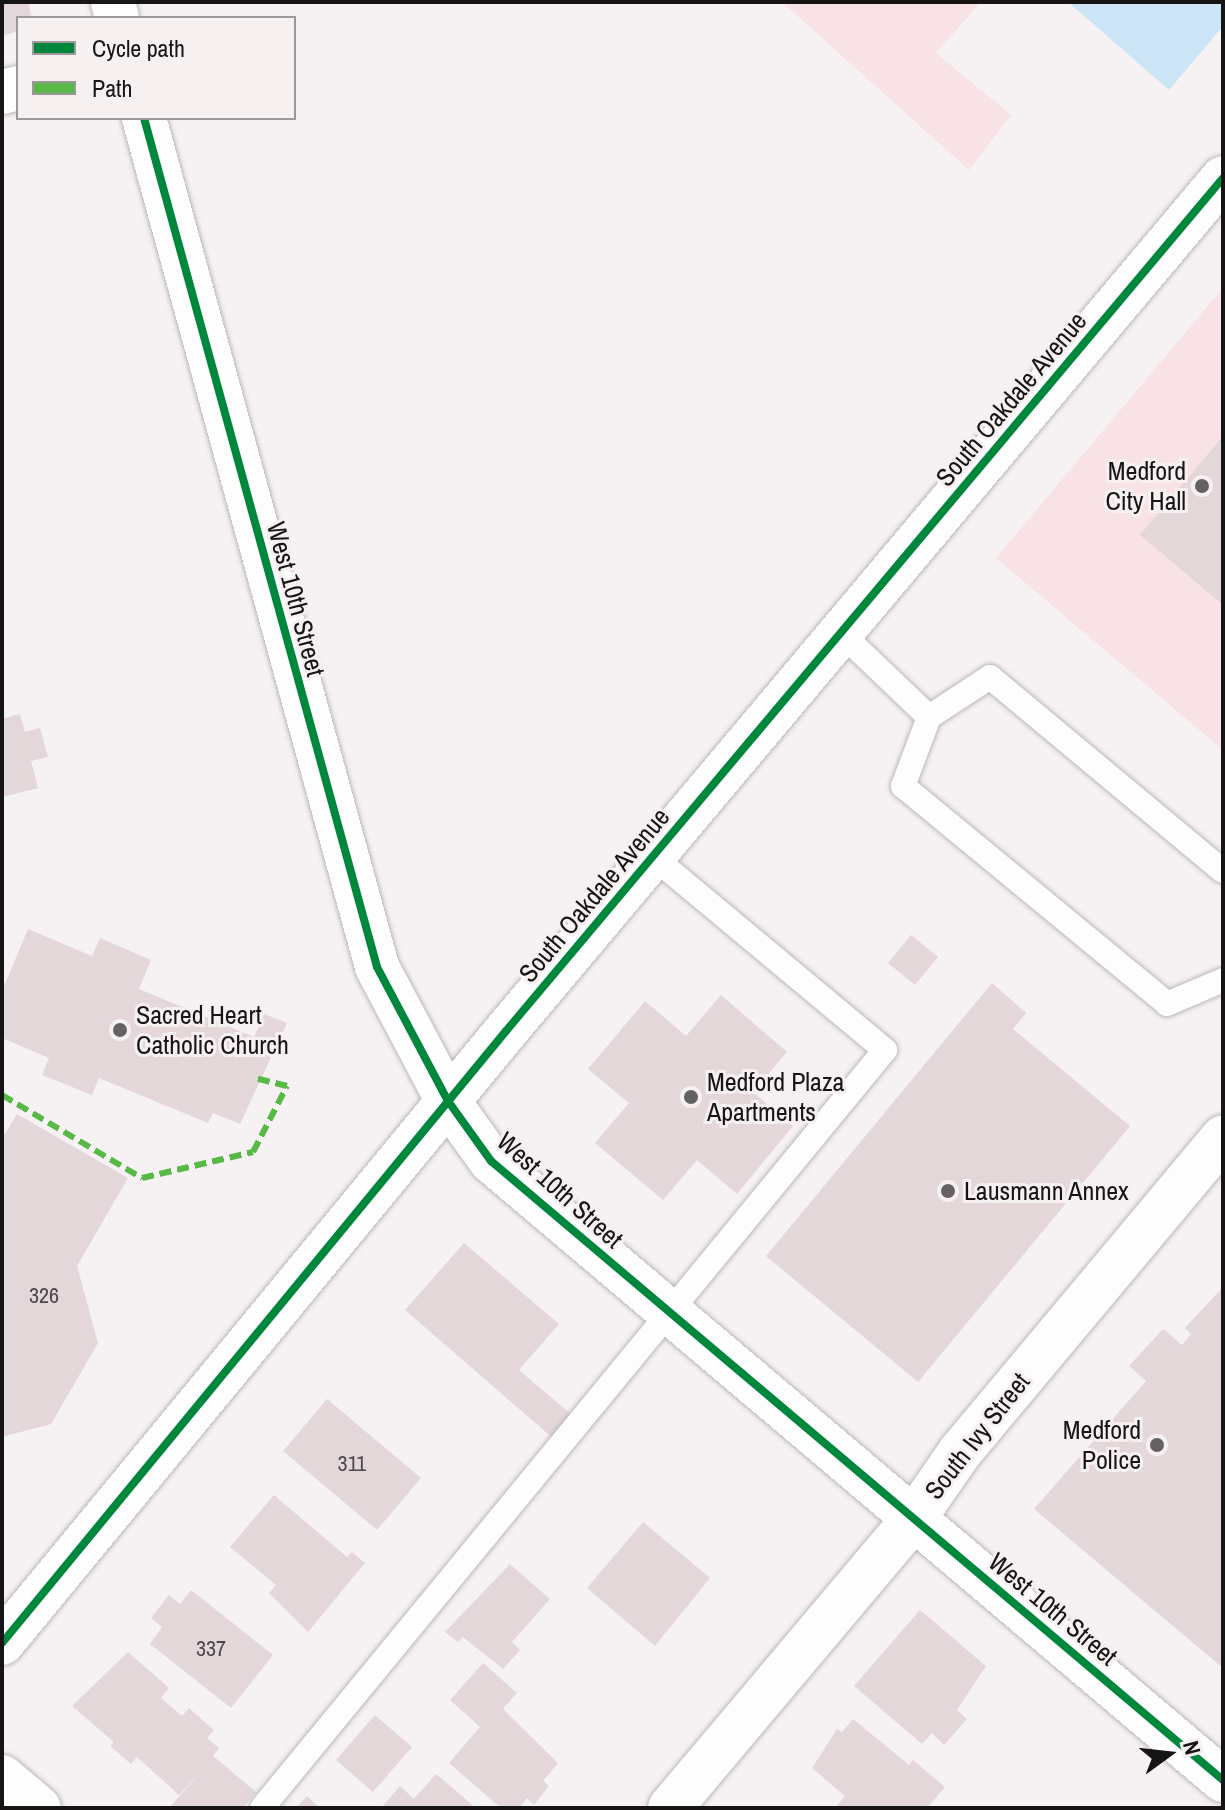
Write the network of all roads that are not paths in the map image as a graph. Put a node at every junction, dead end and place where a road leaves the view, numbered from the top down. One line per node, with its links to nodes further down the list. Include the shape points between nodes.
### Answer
1 (145, 120): 8 (street, West 10th Street, via 377,967)
2 (1223, 178): 3 (street, South Oakdale Avenue)
3 (841, 633): 4 (lane); 5 (street, South Oakdale Avenue)
4 (929, 717): 6 (lane, via 990,677); 7 (lane, via 903,786 1167,1004)
5 (653, 857): 8 (street, South Oakdale Avenue); 10 (lane, via 885,1050)
6 (1223, 871)
7 (1223, 980)
8 (448, 1101): 10 (street, West 10th Street, via 491,1161); 12 (street, South Oakdale Avenue)
9 (1223, 1138): 11 (street, South Ivy Street, via 960,1452)
10 (671, 1314): 11 (street, West 10th Street); 16 (lane)
11 (915, 1517): 14 (street, West 10th Street); 17 (street, South Ivy Street)
12 (2, 1643)
13 (2, 1777): 15 (street)
14 (1223, 1780)
15 (39, 1808)
16 (262, 1808)
17 (670, 1808)

